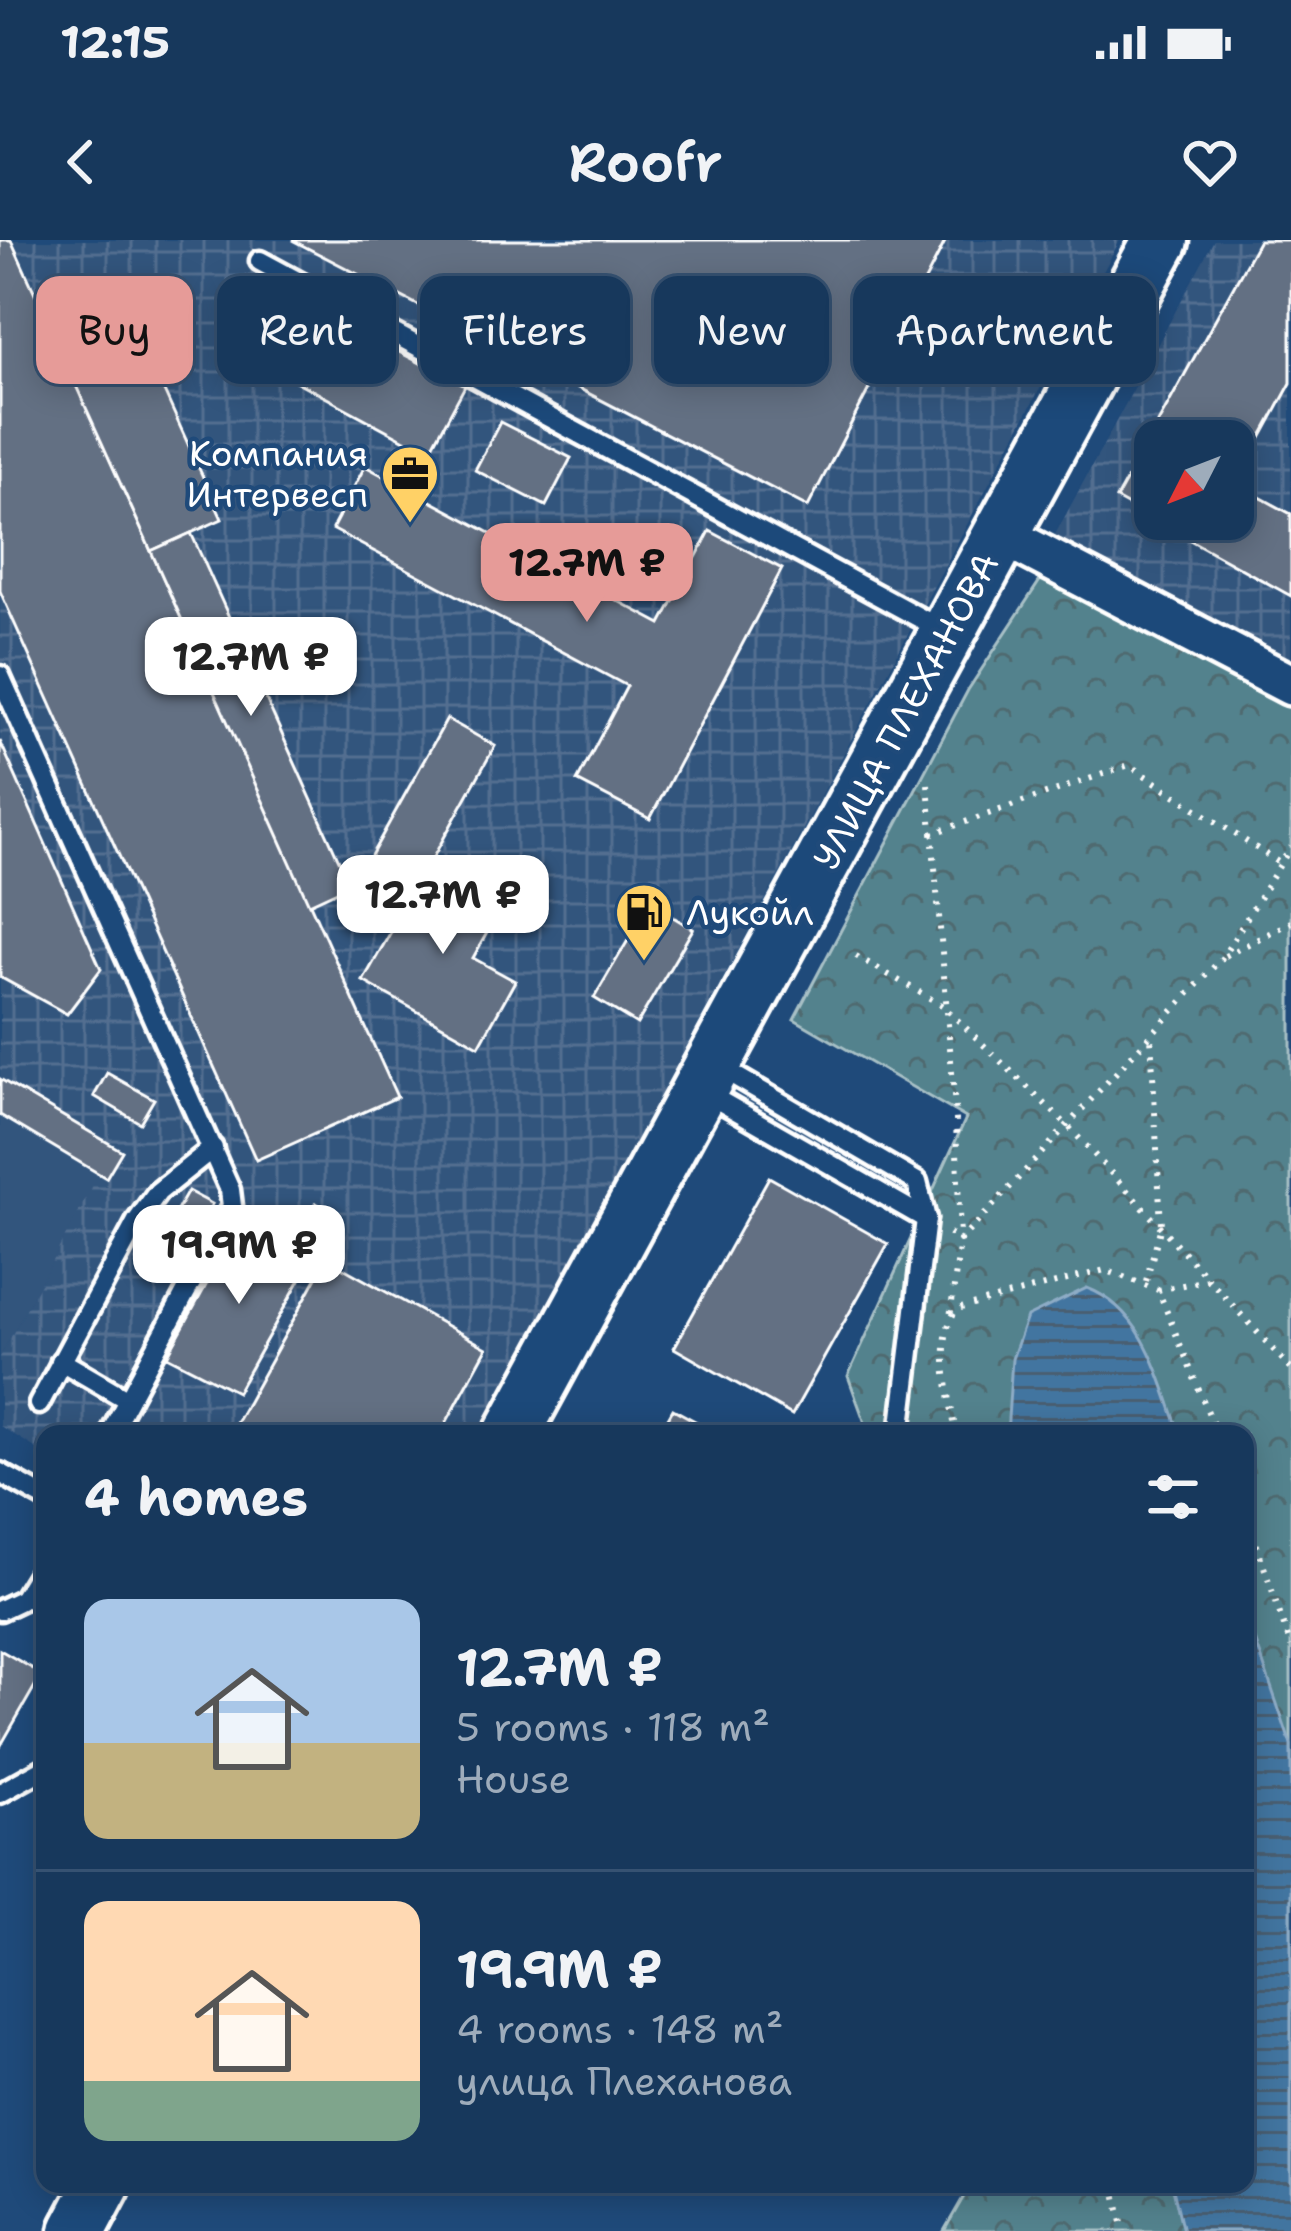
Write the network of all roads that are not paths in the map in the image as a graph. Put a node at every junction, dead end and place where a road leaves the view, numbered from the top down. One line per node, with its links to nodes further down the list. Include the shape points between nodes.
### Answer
1 (1161, 240): 3 (main road, УЛИЦА ПЛЕХАНОВА)
2 (260, 261): 4 (lane)
3 (1001, 534): 4 (main road, УЛИЦА ПЛЕХАНОВА); 6 (street)
4 (948, 633): 7 (main road, УЛИЦА ПЛЕХАНОВА)
5 (0, 676): 8 (lane)
6 (1291, 685)
7 (707, 1077): 9 (lane); 9 (lane, via 917,1182); 14 (main road, УЛИЦА ПЛЕХАНОВА)
8 (213, 1148): 10 (lane, via 136,1221); 11 (lane, via 232,1206)
9 (926, 1219): 15 (lane)
10 (61, 1361): 11 (lane); 12 (lane)
11 (128, 1400): 13 (lane)
12 (39, 1404)
13 (115, 1425)
14 (517, 1425)
15 (901, 1425)
16 (0, 1473): 17 (lane)
17 (36, 1493)
18 (36, 1578): 19 (lane, via 23,1599)
19 (0, 1610)
20 (36, 1773): 21 (lane)
21 (0, 1793)
22 (98, 2193): 23 (main road)
23 (78, 2231)

